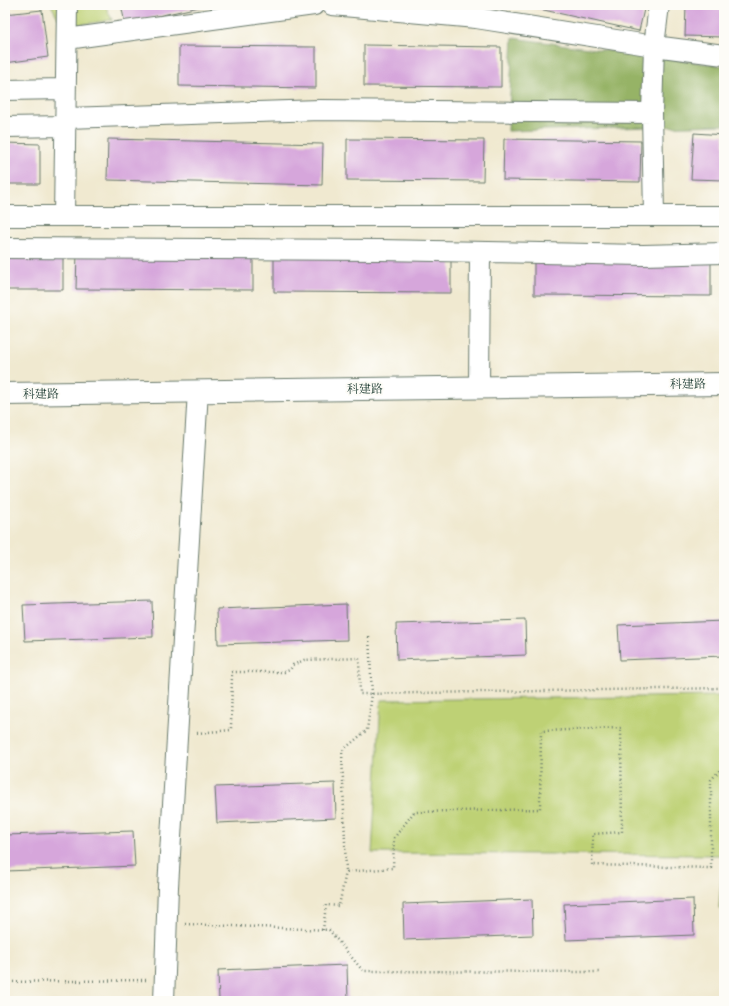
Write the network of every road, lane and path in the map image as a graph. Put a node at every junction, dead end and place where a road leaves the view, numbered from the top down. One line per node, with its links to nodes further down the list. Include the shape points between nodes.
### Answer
1 (67, 5): 5 (street)
2 (314, 5): 5 (street)
3 (332, 5): 6 (street, via 476,18)
4 (659, 5): 6 (street)
5 (67, 38): 9 (street)
6 (654, 46): 7 (street); 10 (street)
7 (724, 54)
8 (5, 90): 9 (street)
9 (65, 90): 11 (street)
10 (652, 113): 11 (street, via 320,110); 15 (street)
11 (66, 122): 12 (street); 14 (street)
12 (5, 128)
13 (5, 216): 14 (street)
14 (64, 216): 15 (street)
15 (654, 216): 16 (street)
16 (724, 216)
17 (5, 248): 18 (street)
18 (480, 252): 19 (street, via 643,255); 21 (street)
19 (724, 253)
20 (724, 384): 21 (main road, 科建路)
21 (479, 388): 22 (main road, 科建路)
22 (198, 391): 23 (main road, 科建路); 27 (street)
23 (5, 394)
24 (370, 637): 26 (path)
25 (724, 688): 26 (path)
26 (372, 694): 27 (path, via 360,694 360,658 304,660 284,672 232,672 231,730); 29 (path, via 367,730 342,752)
27 (177, 734): 30 (street)
28 (724, 765): 29 (path, via 711,780 712,868 592,865 593,834 622,832 621,728 541,731 540,809 414,812 394,838 393,868)
29 (346, 872): 31 (path, via 339,906 326,905)
30 (166, 923): 31 (path); 33 (street)
31 (323, 930): 32 (path, via 329,930 363,971)
32 (601, 972)
33 (164, 980): 34 (path); 35 (street)
34 (5, 982)
35 (164, 1001)

